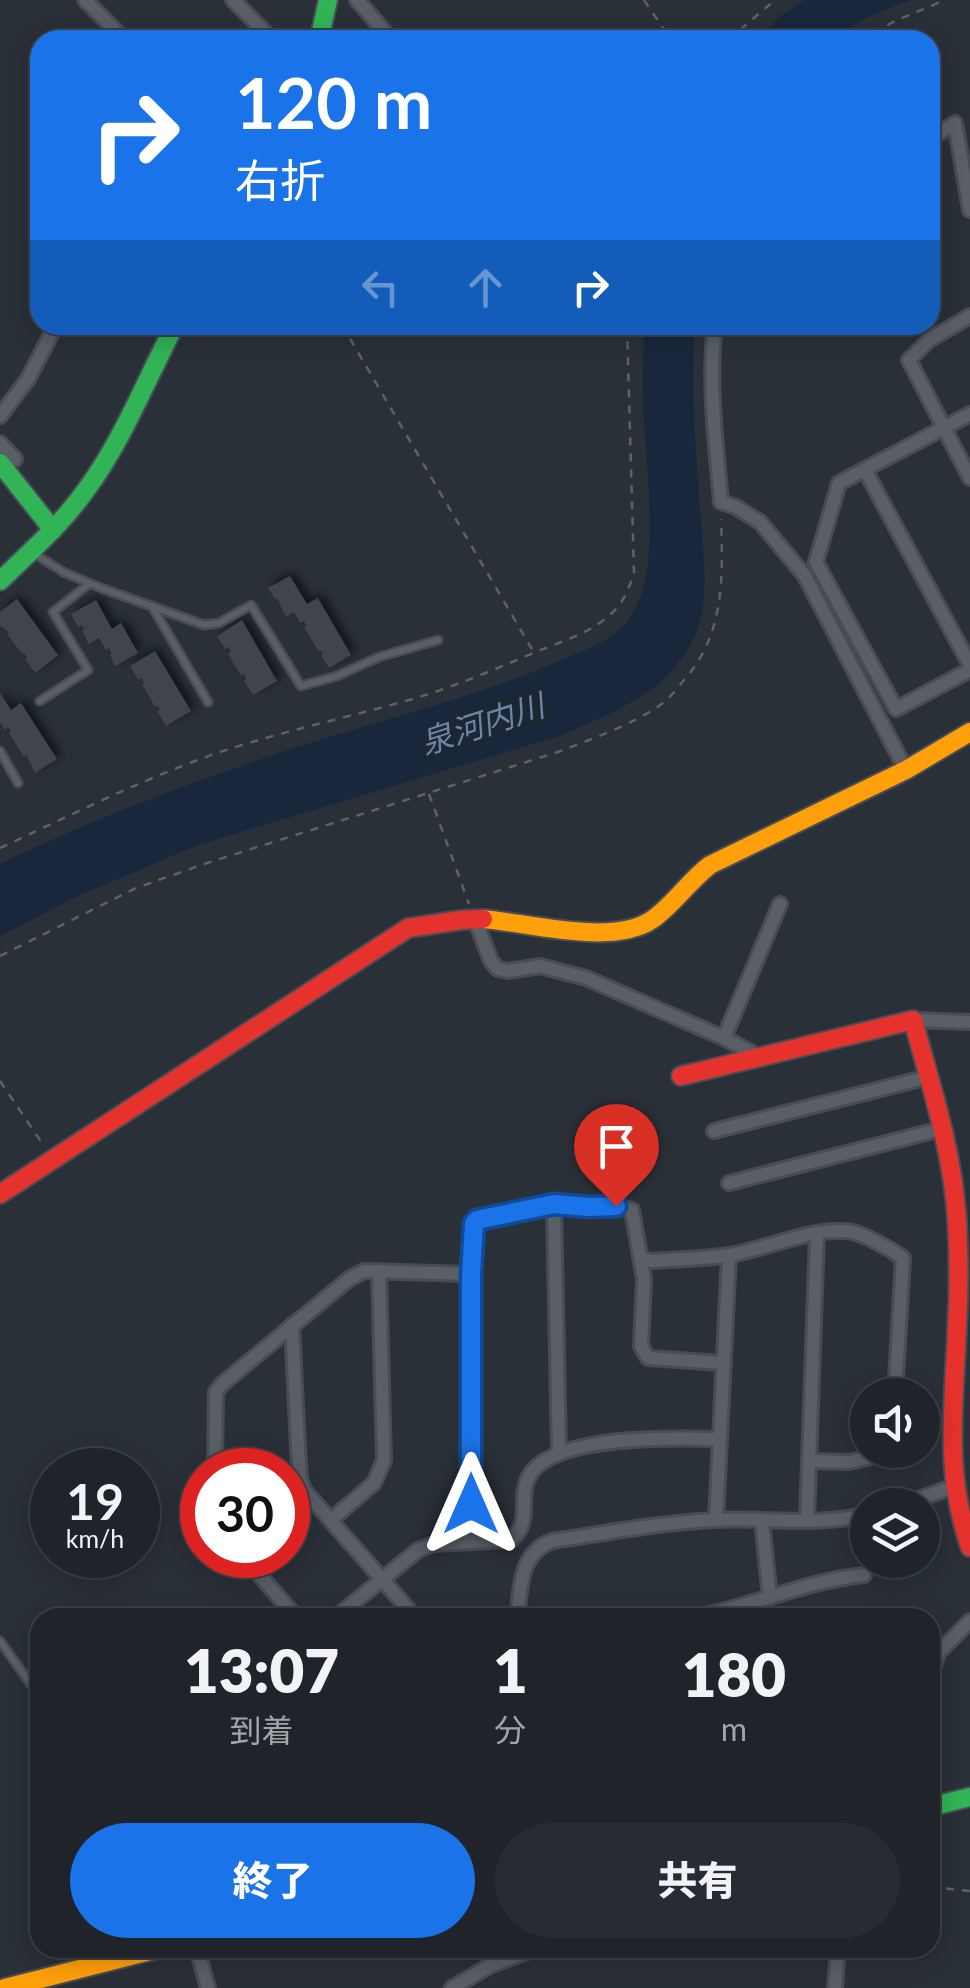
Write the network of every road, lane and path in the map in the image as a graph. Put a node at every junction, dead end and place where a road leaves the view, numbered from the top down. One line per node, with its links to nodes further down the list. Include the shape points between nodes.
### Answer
1 (85, 0): 8 (street)
2 (233, 0): 9 (street)
3 (328, 0): 10 (street)
4 (357, 0): 11 (street)
5 (644, 0): 12 (path)
6 (774, 0): 13 (path)
7 (945, 0): 14 (path)
8 (114, 30)
9 (264, 30)
10 (321, 30)
11 (383, 30)
12 (664, 30)
13 (740, 30)
14 (877, 30)
15 (970, 114): 16 (street)
16 (955, 123): 17 (street); 18 (street)
17 (940, 133)
18 (970, 210)
19 (970, 316): 20 (street)
20 (940, 334)
21 (51, 335): 28 (street)
22 (170, 335): 35 (street, via 92,481)
23 (348, 335): 41 (path)
24 (627, 335): 41 (path, via 634,573 622,601 597,626)
25 (714, 335): 34 (street)
26 (938, 335): 29 (street, via 909,360)
27 (970, 414): 29 (street)
28 (0, 416)
29 (944, 428): 32 (street); 33 (street)
30 (0, 443): 31 (street, via 15,459)
31 (3, 465): 35 (street)
32 (865, 470): 42 (street); 42 (street, via 839,483 816,562 896,710)
33 (970, 478)
34 (720, 502): 47 (street, via 760,522 805,576); 49 (path, via 717,622 698,665 664,702 558,752)
35 (52, 530): 36 (street)
36 (31, 551): 37 (street); 38 (lane)
37 (0, 581)
38 (90, 584): 39 (lane); 43 (lane, via 53,612 88,670)
39 (152, 607): 40 (lane, via 212,626 252,605 301,686); 44 (lane)
40 (438, 640)
41 (534, 653): 50 (path, via 411,700 217,754)
42 (970, 668)
43 (40, 700)
44 (208, 702)
45 (970, 732): 47 (street)
46 (0, 751): 48 (lane)
47 (906, 770): 52 (street, via 694,874 657,917 640,926 609,931)
48 (18, 783)
49 (429, 794): 52 (path); 53 (path, via 136,888)
50 (0, 848)
51 (780, 904): 56 (street)
52 (475, 919): 56 (street, via 498,969 540,966 586,978); 63 (street, via 408,928)
53 (0, 956)
54 (913, 1020): 55 (street); 57 (street); 59 (street)
55 (970, 1022)
56 (724, 1038): 57 (street)
57 (760, 1057): 58 (street)
58 (680, 1076)
59 (928, 1078): 61 (street); 62 (street)
60 (0, 1081): 63 (path)
61 (941, 1129): 64 (street); 80 (street, via 957,1219)
62 (714, 1131)
63 (53, 1160): 65 (street)
64 (729, 1184)
65 (0, 1194)
66 (554, 1204): 69 (street, via 632,1210); 71 (street, via 477,1220); 77 (street)
67 (816, 1234): 68 (street); 74 (street, via 856,1233 903,1258); 78 (street)
68 (728, 1255): 69 (street); 73 (street)
69 (640, 1258): 73 (street, via 641,1346 648,1358)
70 (379, 1272): 71 (street); 72 (street, via 350,1278); 83 (street, via 384,1460 374,1483)
71 (471, 1274): 87 (street)
72 (292, 1325): 76 (street, via 216,1392); 83 (street, via 300,1478)
73 (722, 1363): 75 (street)
74 (896, 1378)
75 (719, 1439): 77 (street, via 630,1440); 84 (street)
76 (215, 1448)
77 (559, 1452): 87 (street, via 527,1480 518,1534)
78 (810, 1461): 79 (street); 85 (street)
79 (850, 1462)
80 (955, 1486): 81 (street); 88 (street)
81 (940, 1491)
82 (850, 1518): 85 (street)
83 (332, 1520): 91 (street)
84 (716, 1520): 86 (street); 96 (street, via 540,1545 524,1565)
85 (807, 1520): 86 (street)
86 (762, 1521): 92 (street)
87 (471, 1542): 91 (street, via 418,1550)
88 (970, 1547)
89 (850, 1576): 92 (street)
90 (262, 1578): 93 (street)
91 (382, 1578): 94 (street); 95 (street)
92 (770, 1598): 97 (street)
93 (288, 1608)
94 (347, 1608)
95 (408, 1608)
96 (518, 1608)
97 (731, 1608)
98 (970, 1621): 100 (street)
99 (0, 1641): 101 (lane)
100 (940, 1651)
101 (30, 1682)
102 (970, 1797): 103 (street)
103 (940, 1805)
104 (940, 1888): 105 (path)
105 (970, 1890)
106 (123, 1958): 110 (street)
107 (200, 1958): 111 (street)
108 (510, 1958): 112 (street)
109 (837, 1958): 113 (street)
110 (5, 1988)
111 (208, 1988)
112 (452, 1988)
113 (835, 1988)

